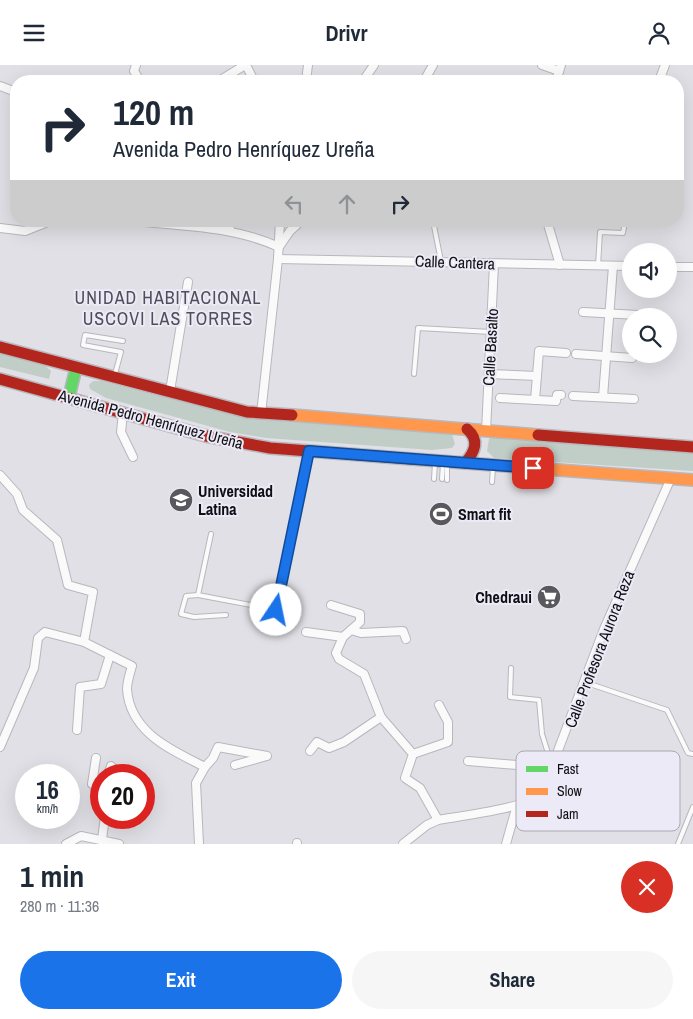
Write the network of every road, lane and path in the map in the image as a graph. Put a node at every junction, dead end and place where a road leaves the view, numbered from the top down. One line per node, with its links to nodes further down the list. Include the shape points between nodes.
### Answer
1 (245, 65): 4 (street)
2 (542, 65): 3 (street)
3 (560, 68)
4 (229, 75)
5 (35, 227): 13 (street, via 25,231)
6 (198, 227): 14 (street)
7 (229, 227): 14 (street)
8 (280, 227): 15 (street)
9 (294, 227): 15 (street)
10 (434, 227): 17 (lane)
11 (549, 227): 19 (street)
12 (624, 227): 20 (lane, via 623,233 600,232)
13 (0, 229)
14 (231, 231): 15 (street)
15 (279, 247): 16 (street)
16 (278, 259): 17 (street, Calle Cantera); 51 (street)
17 (441, 261): 18 (street, Calle Cantera)
18 (494, 264): 19 (street, Calle Cantera); 29 (street, Calle Basalto)
19 (560, 265): 20 (street, Calle Cantera)
20 (598, 266): 21 (street, Calle Cantera)
21 (613, 266): 22 (street, Calle Cantera); 27 (street)
22 (622, 266)
23 (677, 267): 24 (street)
24 (693, 267)
25 (188, 282): 42 (street)
26 (583, 312): 27 (street)
27 (609, 313): 28 (street); 34 (street)
28 (622, 314)
29 (491, 333): 37 (lane, via 418,328); 38 (street, Calle Basalto)
30 (123, 341): 40 (lane, via 85,335 83,345 121,352)
31 (0, 347): 36 (main road, Avenida Pedro Henríquez Ureña)
32 (566, 353): 39 (street, via 539,351)
33 (576, 354): 34 (street)
34 (606, 356): 35 (street); 46 (street)
35 (622, 357)
36 (76, 368): 40 (main road, Avenida Pedro Henríquez Ureña); 45 (main road)
37 (414, 374)
38 (489, 374): 39 (street); 53 (street, Calle Basalto)
39 (536, 376): 49 (street)
40 (114, 377): 42 (main road, Avenida Pedro Henríquez Ureña)
41 (0, 379): 45 (main road, Avenida Pedro Henríquez Ureña)
42 (170, 391): 51 (main road, Avenida Pedro Henríquez Ureña)
43 (561, 395): 49 (street, via 557,395 556,401)
44 (573, 396): 46 (street)
45 (69, 397): 50 (main road, Avenida Pedro Henríquez Ureña)
46 (602, 397): 48 (street)
47 (500, 398): 49 (street)
48 (634, 399)
49 (535, 400)
50 (123, 413): 55 (main road, Avenida Pedro Henríquez Ureña, via 241,443); 56 (street, via 121,432)
51 (261, 414): 52 (main road, Avenida Pedro Henríquez Ureña)
52 (467, 429): 53 (main road, Avenida Pedro Henríquez Ureña); 58 (main road, via 475,437 476,445 475,452)
53 (486, 431): 54 (main road, Avenida Pedro Henríquez Ureña); 59 (main road, via 483,449)
54 (693, 447)
55 (309, 451): 57 (main road, Avenida Pedro Henríquez Ureña); 67 (lane, via 276,610)
56 (133, 457)
57 (442, 461): 58 (main road, Avenida Pedro Henríquez Ureña); 61 (lane); 63 (lane)
58 (466, 463): 59 (main road, Avenida Pedro Henríquez Ureña)
59 (493, 465): 62 (main road, Avenida Pedro Henríquez Ureña); 65 (lane)
60 (0, 475): 74 (street, via 17,494 23,510 57,540 68,585 93,592)
61 (434, 479)
62 (671, 479): 64 (main road, Avenida Pedro Henríquez Ureña); 77 (street, Calle Profesora Aurora Reza)
63 (444, 480)
64 (693, 480)
65 (492, 482)
66 (211, 534): 67 (lane)
67 (198, 595): 69 (lane, via 186,595 181,613 194,617)
68 (331, 605): 70 (street, via 360,614 360,623)
69 (226, 615)
70 (352, 630): 72 (street); 73 (street, via 361,633 403,631)
71 (306, 632): 72 (street)
72 (343, 637): 79 (street, via 337,648 339,659 364,674)
73 (406, 639)
74 (84, 642): 75 (street); 81 (street, via 45,633 38,638 34,668)
75 (110, 655): 80 (street, via 101,684 80,687); 92 (street, via 132,667 127,688 132,707 153,739)
76 (511, 668): 83 (lane, via 510,697 539,700)
77 (584, 682): 84 (street, Calle Profesora Aurora Reza); 86 (lane, via 667,710 688,753)
78 (439, 705): 85 (street, via 448,722 448,742)
79 (381, 717): 82 (street, via 344,742 329,748 317,742); 85 (street)
80 (77, 730)
81 (0, 747)
82 (310, 751)
83 (547, 751)
84 (558, 751)
85 (413, 754): 96 (street, via 405,778 420,787)
86 (693, 754)
87 (96, 758): 89 (street)
88 (468, 761): 91 (street)
89 (95, 764)
90 (235, 765): 92 (street, via 267,756 218,747)
91 (516, 765)
92 (205, 767): 101 (street, via 196,783)
93 (516, 805): 96 (street, Calle Profesora Aurora Reza)
94 (693, 807): 104 (lane)
95 (516, 809): 103 (street)
96 (438, 820): 102 (street, Calle Profesora Aurora Reza, via 426,825)
97 (103, 829): 98 (street)
98 (102, 839): 99 (street, via 81,836); 100 (street)
99 (66, 844)
100 (119, 844)
101 (198, 844)
102 (404, 844)
103 (506, 844)
104 (678, 844)

